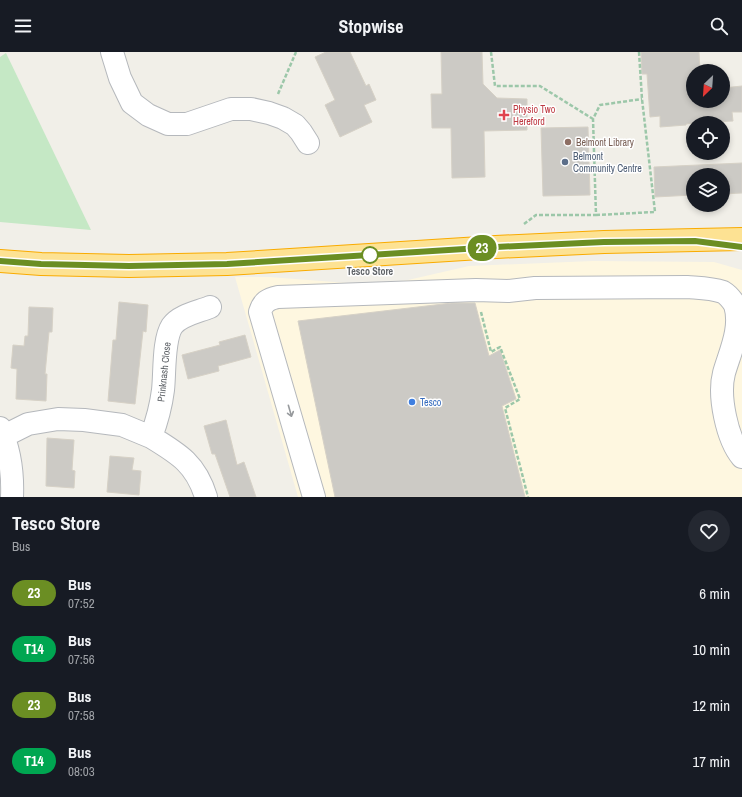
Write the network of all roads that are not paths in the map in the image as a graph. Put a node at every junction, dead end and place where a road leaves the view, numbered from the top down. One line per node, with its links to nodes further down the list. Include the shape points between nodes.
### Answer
1 (112, 52): 2 (street, via 120,78 132,103 148,115 168,124 187,124 231,110 251,109 283,118 295,125)
2 (308, 143)
3 (742, 239): 4 (highway)
4 (695, 241): 5 (highway); 6 (highway, via 604,242 227,264 129,266)
5 (742, 247)
6 (0, 261)
7 (210, 307): 9 (street, Prinknash Close, via 182,318 173,326 168,336 160,413)
8 (2, 432): 9 (street, via 58,419 122,425); 11 (street, via 13,474)
9 (151, 437): 12 (street, via 176,451 193,469)
10 (742, 457): 13 (street, one-way to 13, via 730,434 722,398 723,374 733,345 738,318 732,301 724,293 687,287 535,288 508,291 278,297 262,304 260,312)
11 (12, 497)
12 (206, 497)
13 (314, 497)

